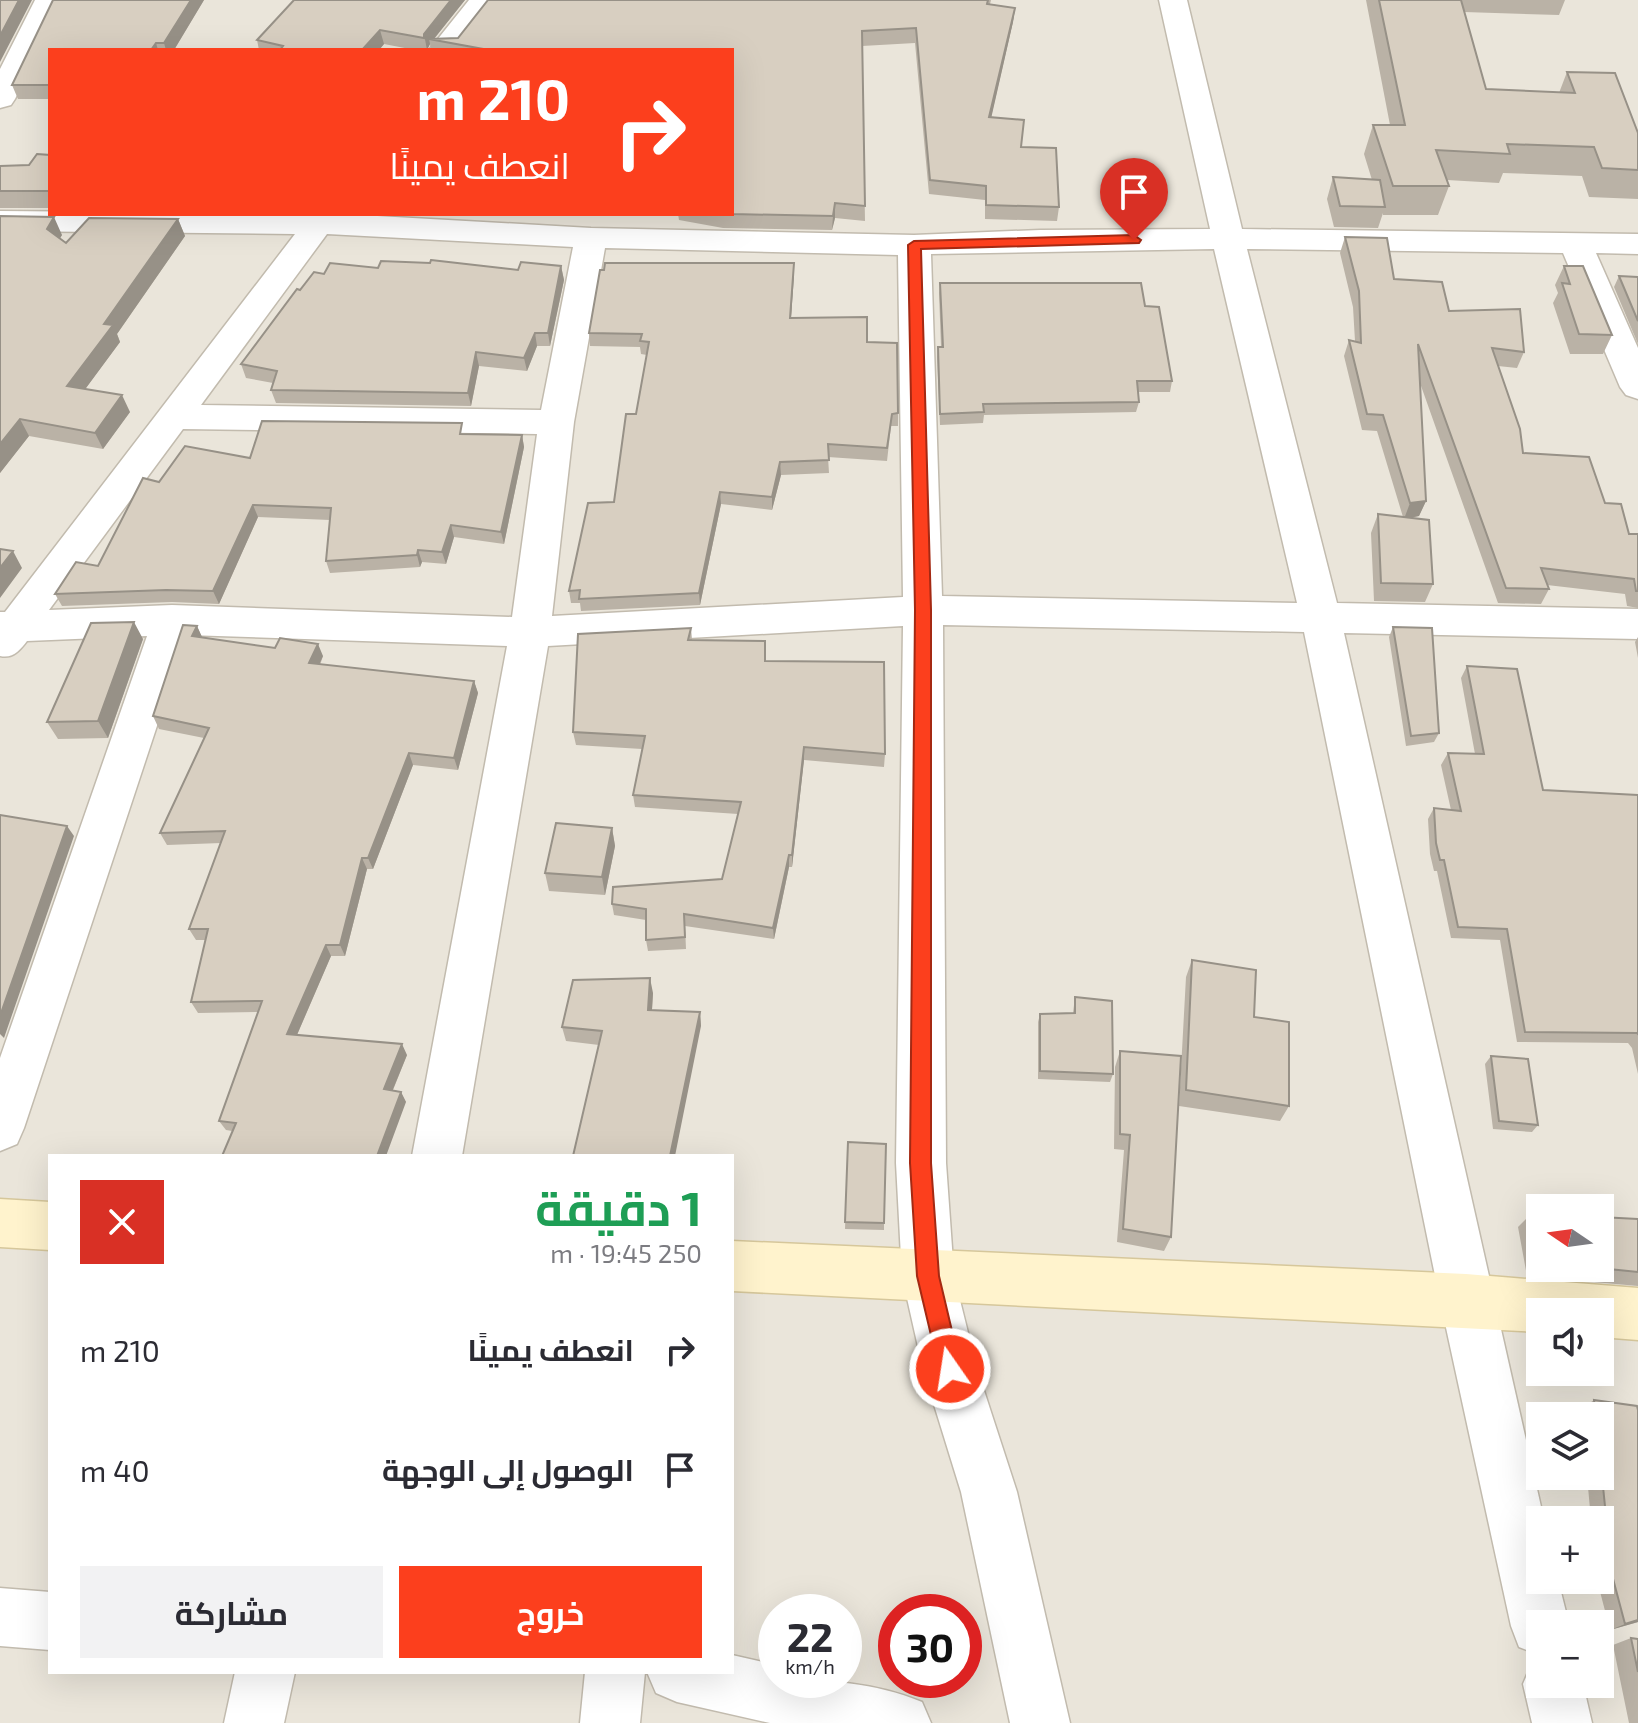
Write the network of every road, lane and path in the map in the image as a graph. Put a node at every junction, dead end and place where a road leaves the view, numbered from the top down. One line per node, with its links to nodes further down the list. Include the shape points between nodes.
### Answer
1 (49, 0): 5 (street)
2 (484, 0): 4 (street)
3 (1167, 1): 9 (street)
4 (445, 48)
5 (13, 81)
6 (323, 219): 7 (street); 8 (street); 14 (street)
7 (0, 221)
8 (591, 238): 12 (street); 15 (street)
9 (1228, 239): 10 (street); 12 (street); 17 (street)
10 (1575, 244): 11 (street); 13 (street)
11 (1638, 244)
12 (914, 245): 16 (street)
13 (1638, 387)
14 (174, 417): 15 (street); 21 (street)
15 (556, 422): 20 (street)
16 (923, 610): 17 (street); 20 (street); 27 (street, via 921,1163)
17 (1321, 619): 19 (street); 28 (street)
18 (172, 620): 20 (street); 21 (street); 22 (street)
19 (1638, 624)
20 (530, 632): 23 (street)
21 (5, 634)
22 (0, 1128)
23 (437, 1154)
24 (0, 1223): 25 (main road)
25 (48, 1226)
26 (734, 1266): 27 (main road)
27 (928, 1276): 28 (main road); 40 (street, via 950,1369 989,1492)
28 (1466, 1300): 29 (main road); 30 (street)
29 (1638, 1314)
30 (1536, 1610)
31 (0, 1617): 32 (street)
32 (48, 1621)
33 (265, 1674): 37 (street)
34 (615, 1674): 38 (street)
35 (686, 1674): 39 (street)
36 (1556, 1698): 41 (street)
37 (254, 1723)
38 (610, 1723)
39 (901, 1723)
40 (1040, 1723)
41 (1562, 1723)

